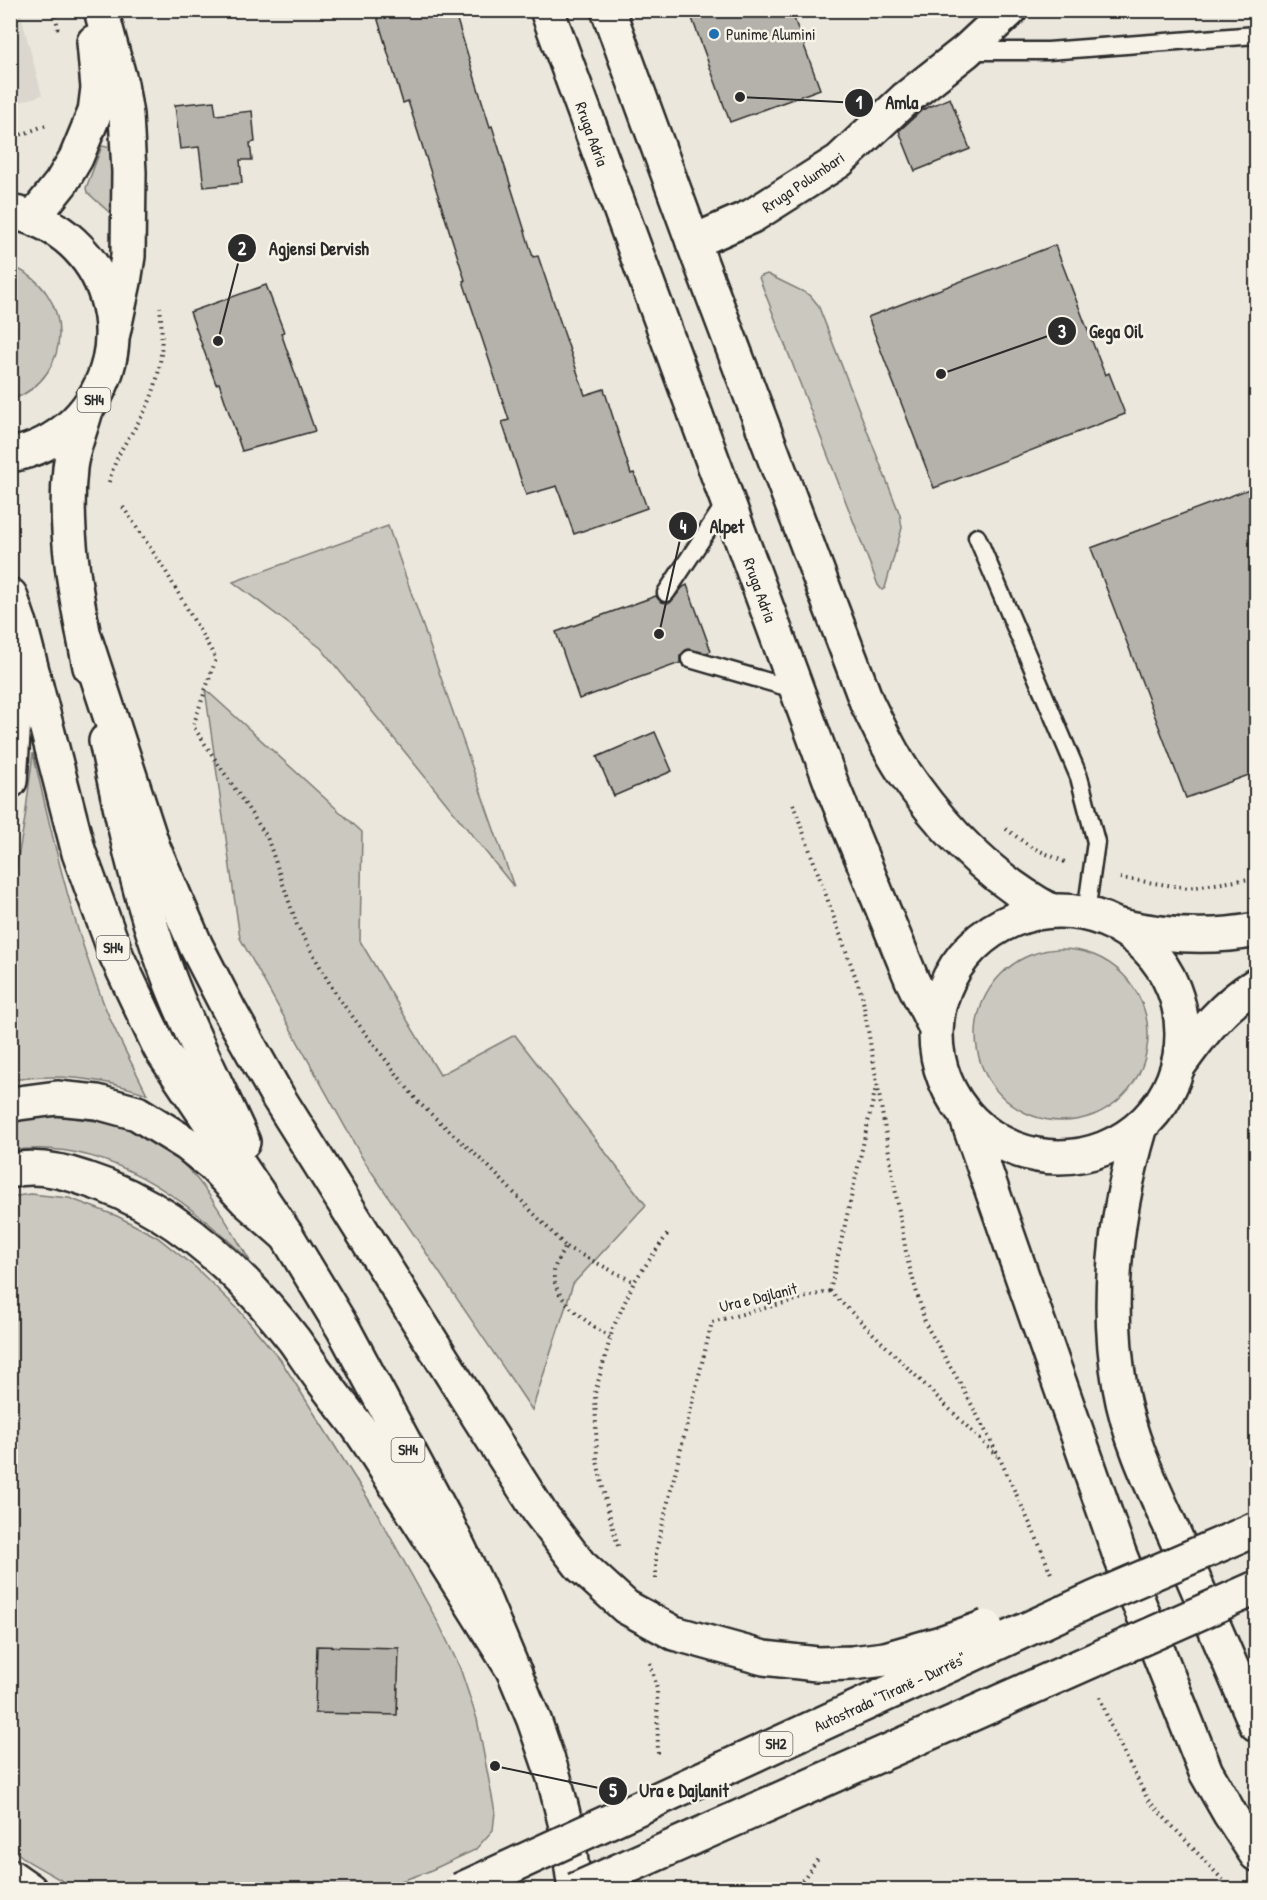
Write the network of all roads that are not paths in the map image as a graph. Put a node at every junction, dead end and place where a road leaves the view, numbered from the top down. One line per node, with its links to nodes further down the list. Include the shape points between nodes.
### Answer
1 (92, 10): 8 (main road, via 98,88 95,112 55,192)
2 (101, 10): 10 (main road, via 123,94 128,161 128,256)
3 (547, 10): 13 (main road, Rruga Adria)
4 (608, 10): 9 (main road)
5 (1010, 10): 7 (main road, Rruga Polumbari)
6 (1257, 35): 7 (lane, via 1048,51)
7 (966, 51): 9 (main road, Rruga Polumbari, via 905,99 838,161 752,216)
8 (18, 210): 10 (main road, SH4, via 62,234 91,264 109,301)
9 (693, 242): 21 (main road, via 867,704 887,742 901,768 957,840 1025,897)
10 (113, 333): 11 (main road, SH4, via 109,366)
11 (86, 410): 12 (main road, SH4, via 49,442); 17 (main road, SH4, via 70,466 69,507 70,544)
12 (10, 455)
13 (728, 501): 15 (lane); 19 (main road, Rruga Adria)
14 (977, 537): 22 (lane, via 1079,777 1096,842)
15 (666, 593)
16 (15, 609): 20 (main road); 32 (main road, SH4, via 79,853 117,957 160,1048)
17 (85, 639): 32 (main road, SH4, via 127,838 168,975); 35 (main road, bridge, via 153,847 229,1010 278,1097 473,1408 540,1513 580,1565 626,1607 674,1633 764,1658 817,1664 885,1659 1017,1616)
18 (690, 659): 19 (lane)
19 (797, 690): 26 (main road, Rruga Adria, via 846,820)
20 (10, 781)
21 (1051, 910): 22 (main road); 26 (main road, via 1007,922 971,948 942,994)
22 (1086, 914): 23 (main road)
23 (1120, 926): 24 (main road, via 1184,935); 27 (main road, via 1148,948 1173,986 1183,1030)
24 (1257, 930)
25 (1257, 985): 27 (main road, via 1224,1009)
26 (936, 1029): 29 (main road, via 943,1073)
27 (1179, 1065): 30 (main road, via 1165,1099)
28 (10, 1105): 32 (main road, via 57,1098 97,1102 137,1113 213,1165)
29 (965, 1113): 30 (main road, via 1007,1146 1050,1157 1095,1152); 39 (main road, via 1119,1553 1206,1772)
30 (1142, 1126): 37 (main road, via 1129,1170 1113,1275 1112,1315 1120,1388 1137,1450)
31 (10, 1171): 36 (main road, via 63,1171 108,1186 184,1228 242,1281 295,1341 357,1425)
32 (287, 1236): 36 (main road, SH4, via 344,1330 444,1517)
33 (1257, 1529): 35 (main road, Autostrada "Tiranë - Durrës" / SH2, bridge)
34 (1257, 1588): 43 (main road, bridge)
35 (1093, 1599): 42 (main road, Autostrada "Tiranë - Durrës" / SH2, bridge)
36 (515, 1673): 38 (main road, SH4, via 554,1778)
37 (1257, 1724)
38 (566, 1826): 43 (main road, SH4); 44 (main road, SH4)
39 (1257, 1854)
40 (10, 1876): 41 (main road)
41 (30, 1890)
42 (460, 1890)
43 (575, 1890)
44 (595, 1890)

